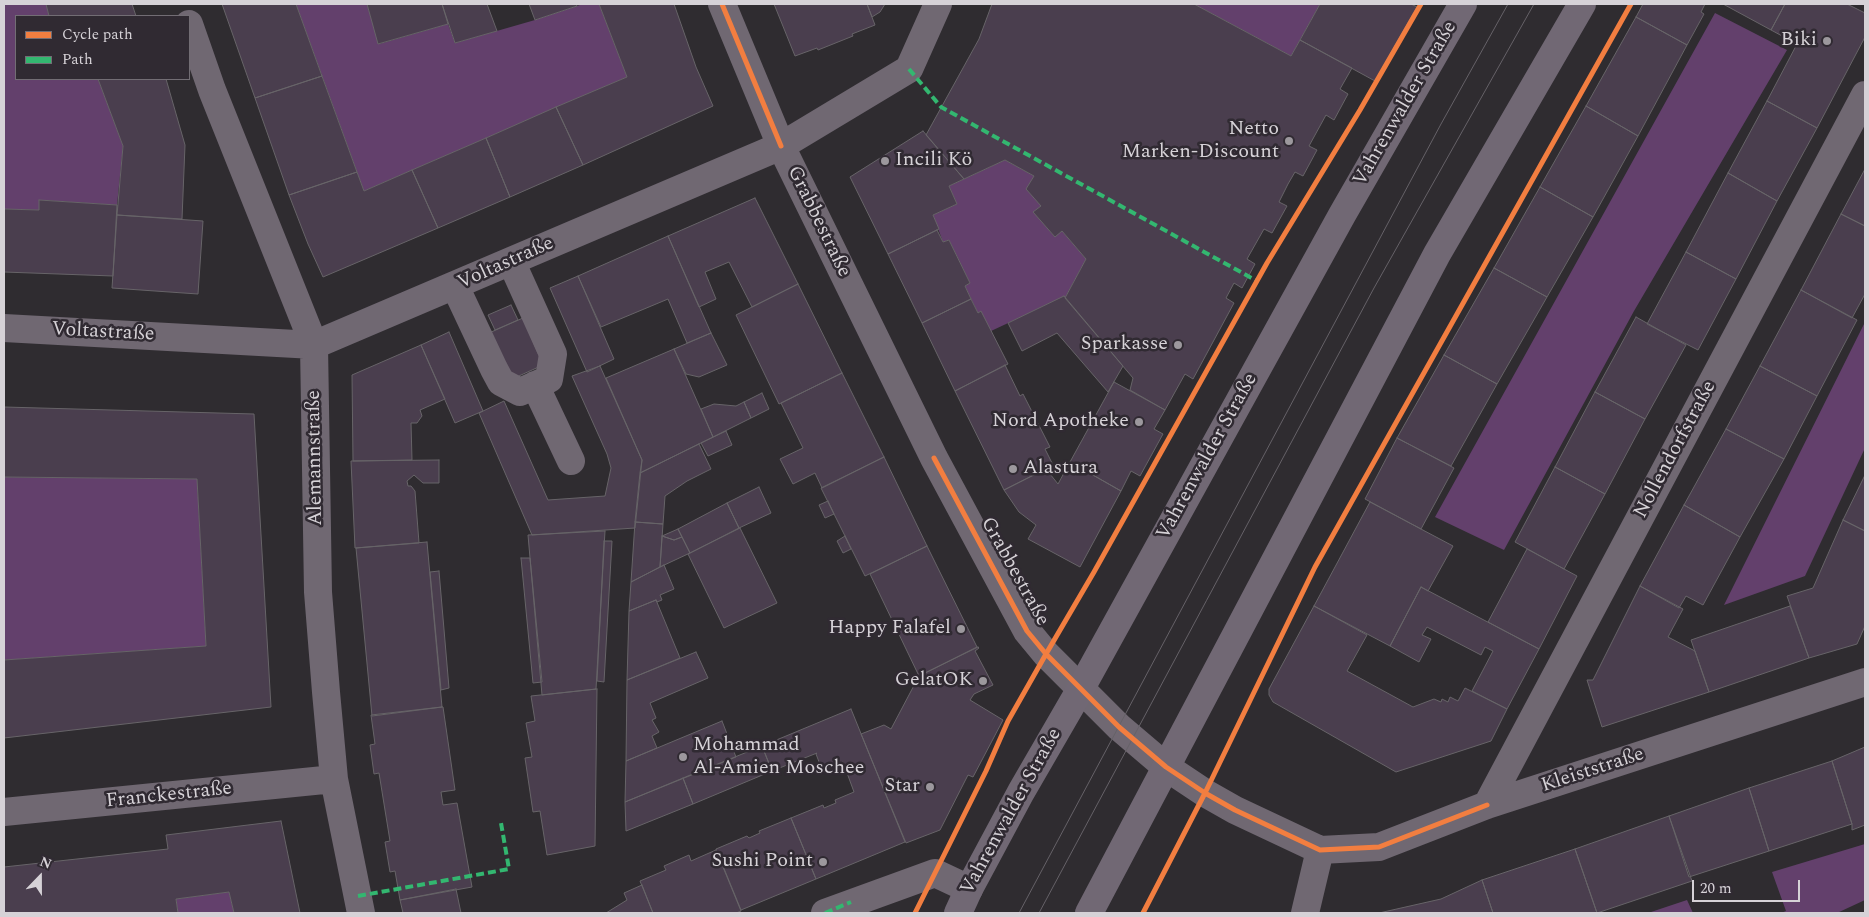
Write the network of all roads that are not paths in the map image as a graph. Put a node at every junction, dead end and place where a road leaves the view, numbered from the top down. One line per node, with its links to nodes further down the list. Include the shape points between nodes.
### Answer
1 (722, 4): 7 (street, Grabbestraße)
2 (938, 4): 7 (street, Voltastraße, via 909,69)
3 (1463, 4): 15 (main road, Vahrenwalder Straße, via 1342,215)
4 (1582, 4): 16 (main road, via 1437,254)
5 (190, 27): 11 (street, Alemannstraße)
6 (1865, 95): 18 (street, Nollendorfstraße)
7 (781, 146): 8 (street, Voltastraße); 15 (street, Grabbestraße, via 934,458 1027,631)
8 (511, 261): 9 (street, Voltastraße); 12 (street, via 553,354 549,379)
9 (456, 286): 11 (street, Voltastraße); 12 (street, via 501,382 520,392)
10 (4, 328): 11 (street, Voltastraße)
11 (314, 345): 17 (street, Alemannstraße, via 318,592)
12 (535, 385): 13 (street)
13 (571, 461)
14 (1865, 682): 18 (street, Kleiststraße)
15 (1080, 690): 16 (street, Grabbestraße); 21 (main road, Vahrenwalder Straße)
16 (1166, 767): 20 (street, Grabbestraße, via 1235,810); 26 (main road)
17 (334, 779): 19 (street, Franckestraße); 23 (street, Alemannstraße)
18 (1487, 805): 20 (street, Kleiststraße, via 1379,847)
19 (4, 812)
20 (1320, 850): 22 (street)
21 (969, 889): 24 (street, via 934,873); 25 (main road, Vahrenwalder Straße)
22 (1306, 909)
23 (361, 913)
24 (825, 913)
25 (958, 913)
26 (1089, 913)

